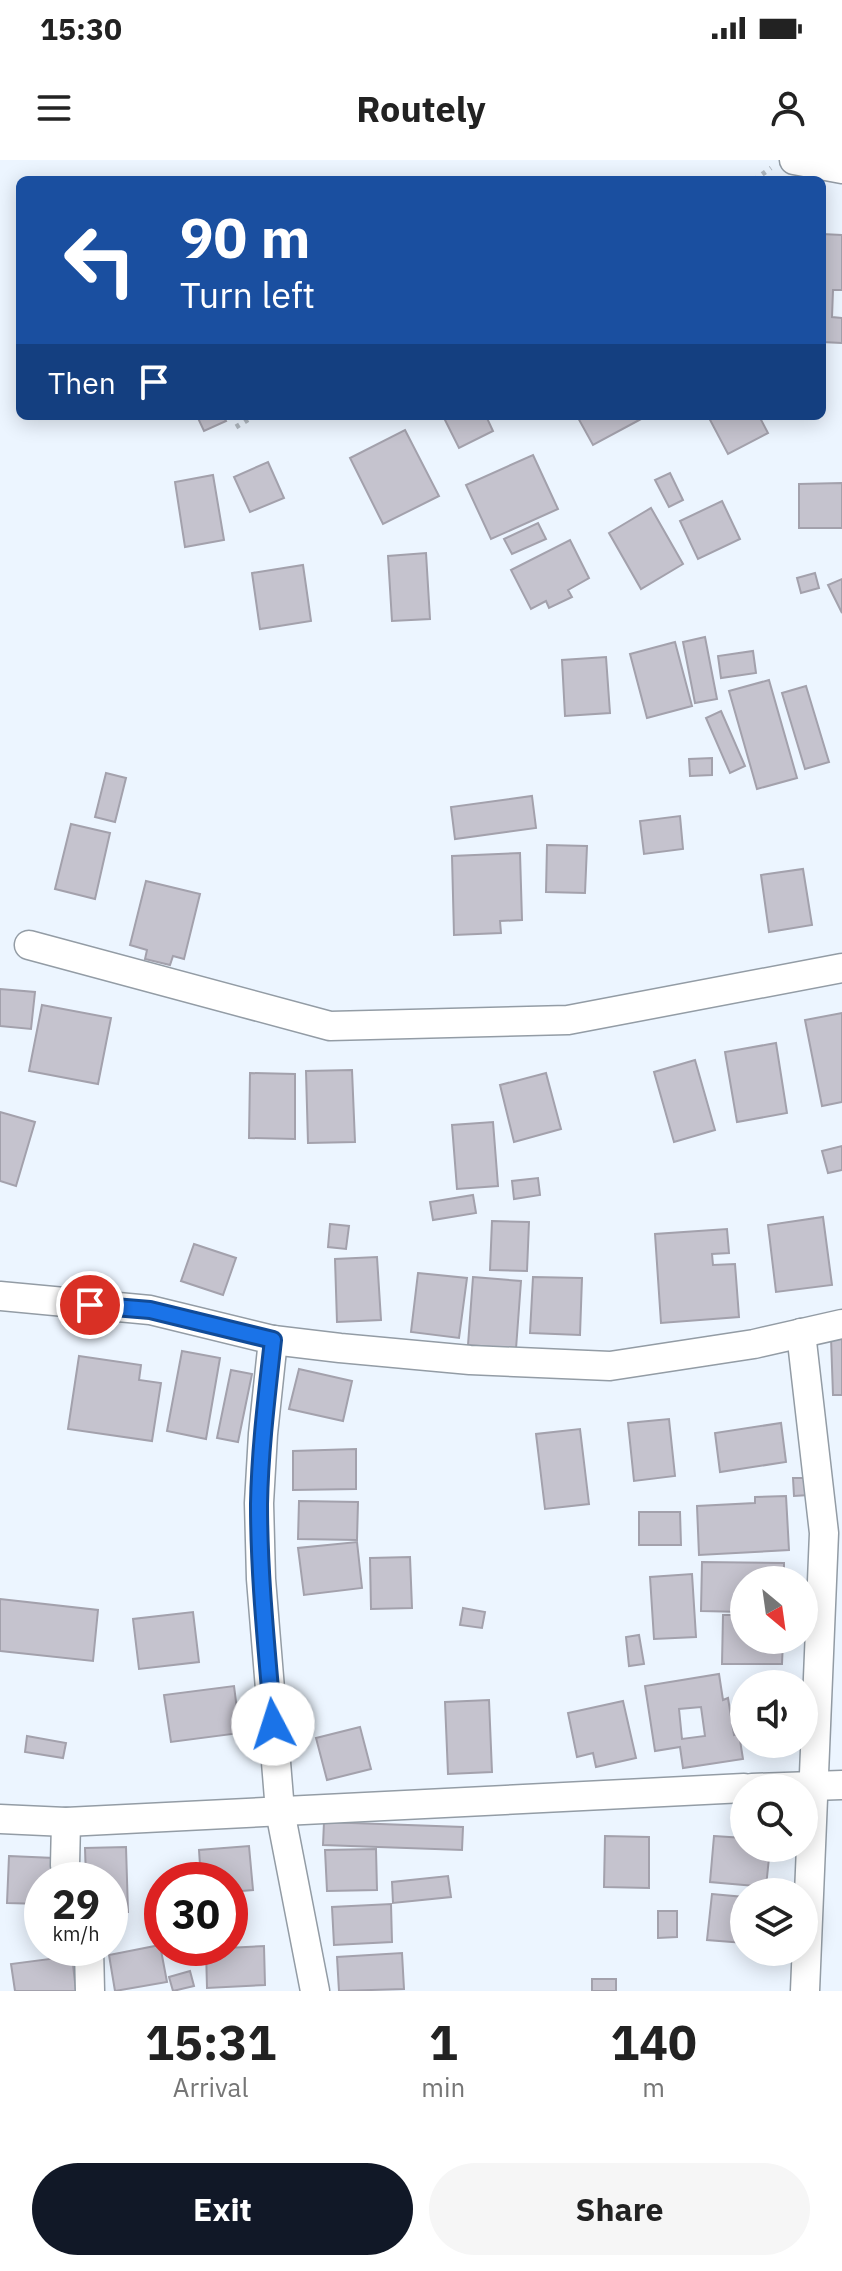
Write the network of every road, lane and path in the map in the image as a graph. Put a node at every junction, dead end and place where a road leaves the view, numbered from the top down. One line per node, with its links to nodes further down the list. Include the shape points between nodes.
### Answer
1 (794, 160): 2 (street)
2 (842, 169)
3 (247, 420): 4 (path)
4 (236, 427)
5 (29, 945): 6 (street, via 330,1026 568,1020)
6 (842, 968)
7 (0, 1296): 10 (street, via 150,1310)
8 (842, 1324): 9 (street)
9 (801, 1333): 10 (street, via 610,1366 470,1360); 11 (street)
10 (273, 1340): 16 (street, via 260,1519)
11 (833, 1535): 12 (street)
12 (814, 1774)
13 (818, 1785): 14 (street)
14 (842, 1785)
15 (730, 1789): 16 (street)
16 (280, 1811): 18 (street); 23 (street)
17 (0, 1819): 18 (street)
18 (66, 1822): 19 (street)
19 (65, 1862)
20 (810, 1862): 24 (street)
21 (89, 1966): 22 (street)
22 (90, 1991)
23 (315, 1991)
24 (805, 1991)

